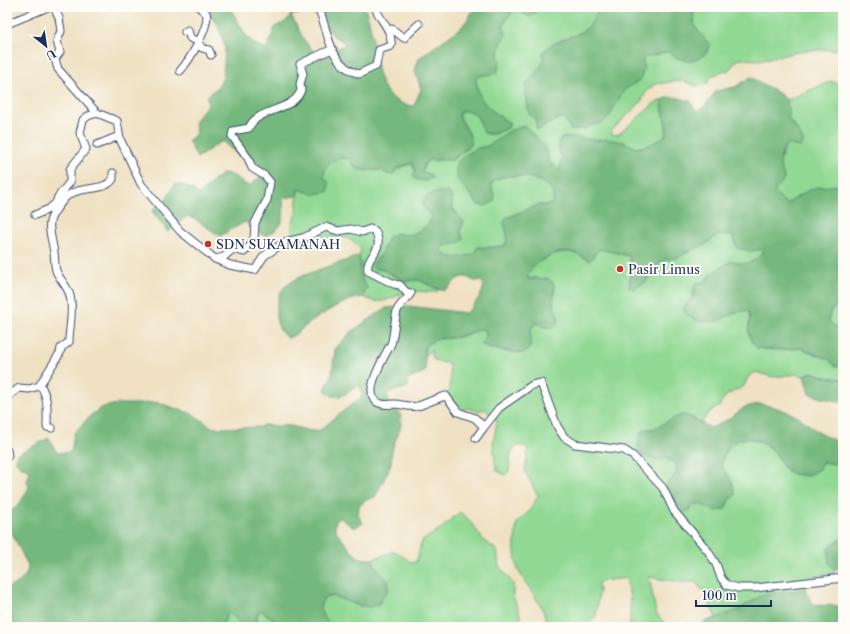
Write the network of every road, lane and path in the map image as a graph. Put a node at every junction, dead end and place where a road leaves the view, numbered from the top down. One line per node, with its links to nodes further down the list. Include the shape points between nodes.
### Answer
1 (48, 7): 6 (street)
2 (54, 7): 14 (street, via 61,31 57,41 60,52 55,62 67,80)
3 (200, 7): 10 (street, via 206,13 207,21)
4 (318, 7): 11 (street)
5 (375, 7): 8 (street)
6 (7, 24)
7 (419, 24): 8 (street, via 404,38 392,29)
8 (389, 30): 11 (street, via 391,46 379,50 376,66 362,74 345,67)
9 (185, 32): 10 (street, via 188,30 190,38)
10 (197, 42): 12 (street, via 202,48 209,50); 13 (street)
11 (332, 49): 19 (street, via 300,64 303,74 300,93 297,96 273,112 258,117 249,128 233,131 232,136 252,168 270,182 267,200 255,223 256,235 251,245 244,252 239,249 232,250 224,258)
12 (211, 55)
13 (180, 71)
14 (97, 113): 15 (street, via 117,121); 18 (street, via 84,119 80,133 86,149 70,169 70,182 49,210)
15 (119, 136): 16 (street); 19 (street, via 144,190 186,238)
16 (97, 145)
17 (113, 173): 20 (street, via 113,179 107,185 80,190 69,195 49,222 56,270 68,290 71,310 69,343 61,348)
18 (35, 215)
19 (215, 259): 22 (street, via 256,270 264,256 285,242 303,238 326,227 338,231 348,229 364,232 373,229 379,240 368,271 400,285 406,292 411,292 397,310 392,342 373,382 372,394 375,401 383,406 416,406 446,396 458,412 475,417)
20 (40, 385): 21 (street, via 30,389 18,388); 23 (street, via 47,403 46,427)
21 (7, 397)
22 (484, 427): 24 (street); 25 (street, via 499,408 532,385 541,383 557,426 568,441 589,447 624,450 655,478 676,513 708,551 727,585 755,588)
23 (52, 428)
24 (476, 438)
25 (843, 578)

